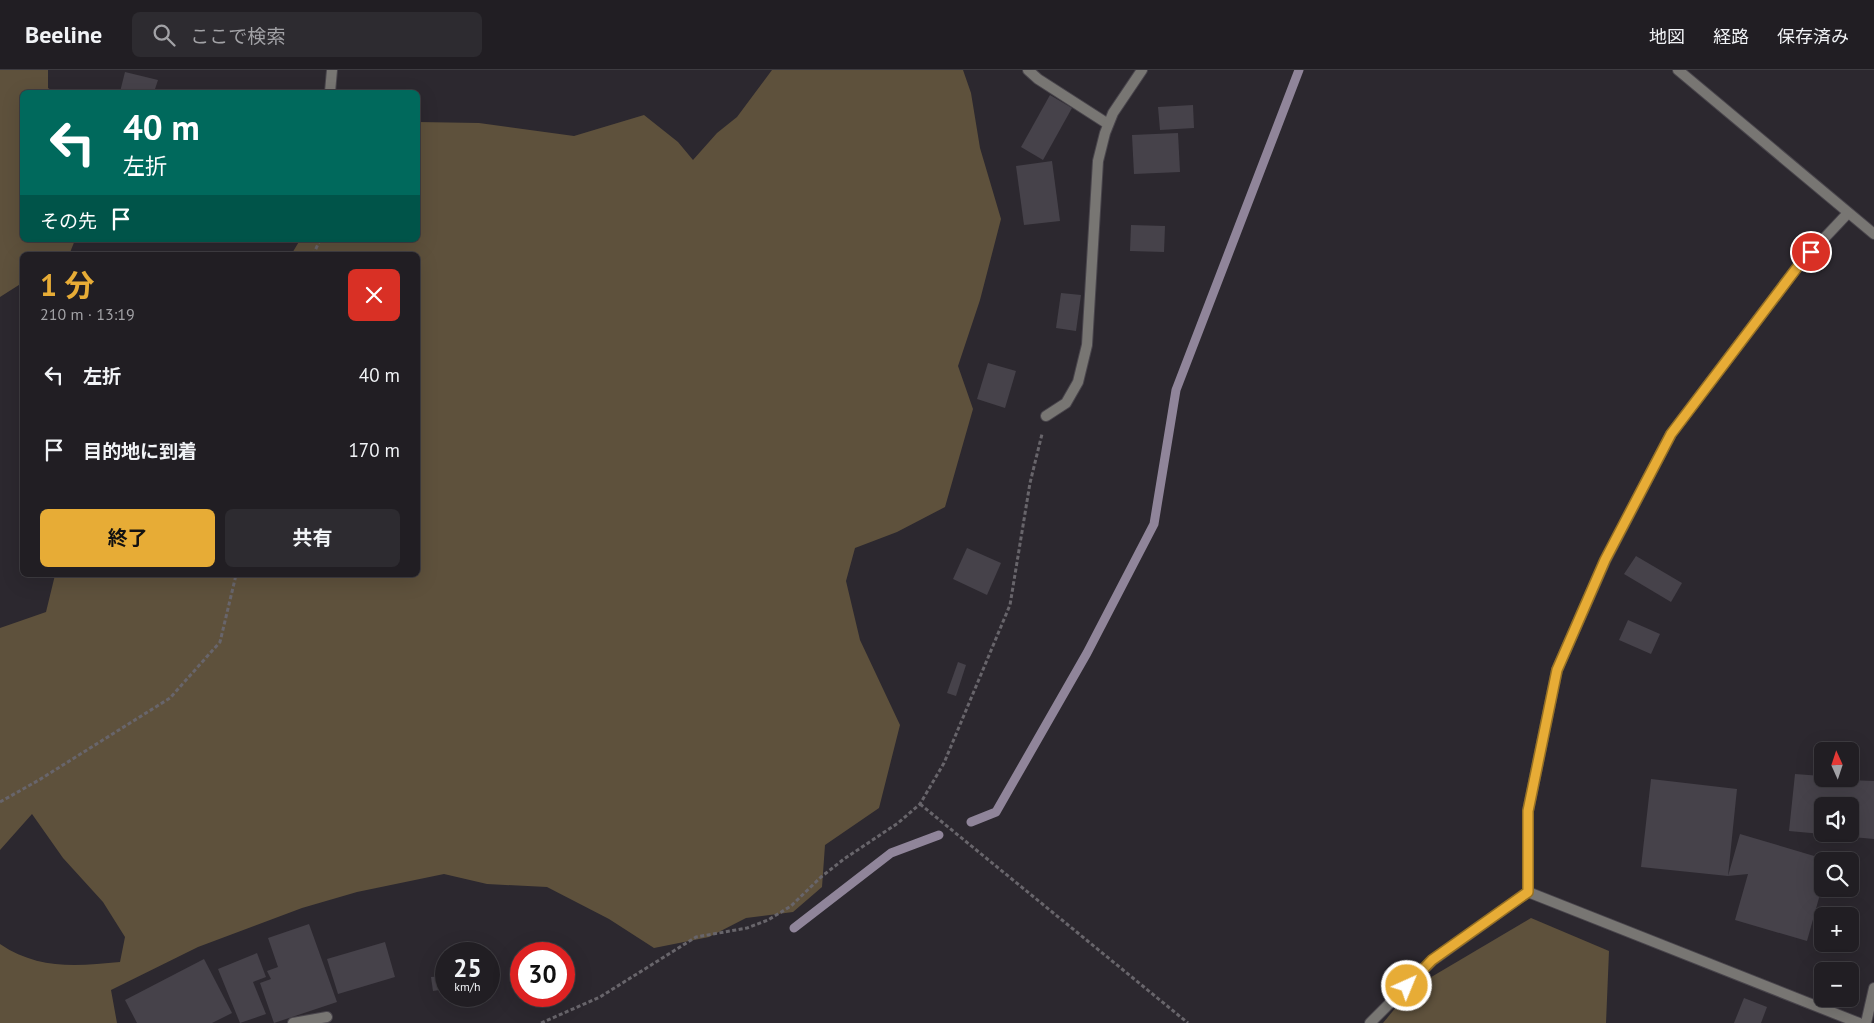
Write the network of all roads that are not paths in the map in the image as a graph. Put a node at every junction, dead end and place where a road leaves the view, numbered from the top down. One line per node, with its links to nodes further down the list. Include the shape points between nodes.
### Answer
1 (332, 70): 5 (street)
2 (1028, 70): 6 (street)
3 (1142, 70): 6 (street)
4 (1678, 70): 7 (street)
5 (330, 90)
6 (1108, 124): 9 (street, via 1098,162 1087,345 1078,382 1066,403)
7 (1848, 213): 8 (street); 10 (street, via 1799,265 1671,434 1605,560 1557,670 1528,811)
8 (1874, 234)
9 (1046, 416)
10 (1528, 892): 13 (street); 15 (street, via 1432,960)
11 (1874, 988): 17 (street)
12 (327, 1018): 14 (street)
13 (1843, 1020): 16 (street)
14 (293, 1023)
15 (1370, 1023)
16 (1859, 1023)
17 (1866, 1023)

